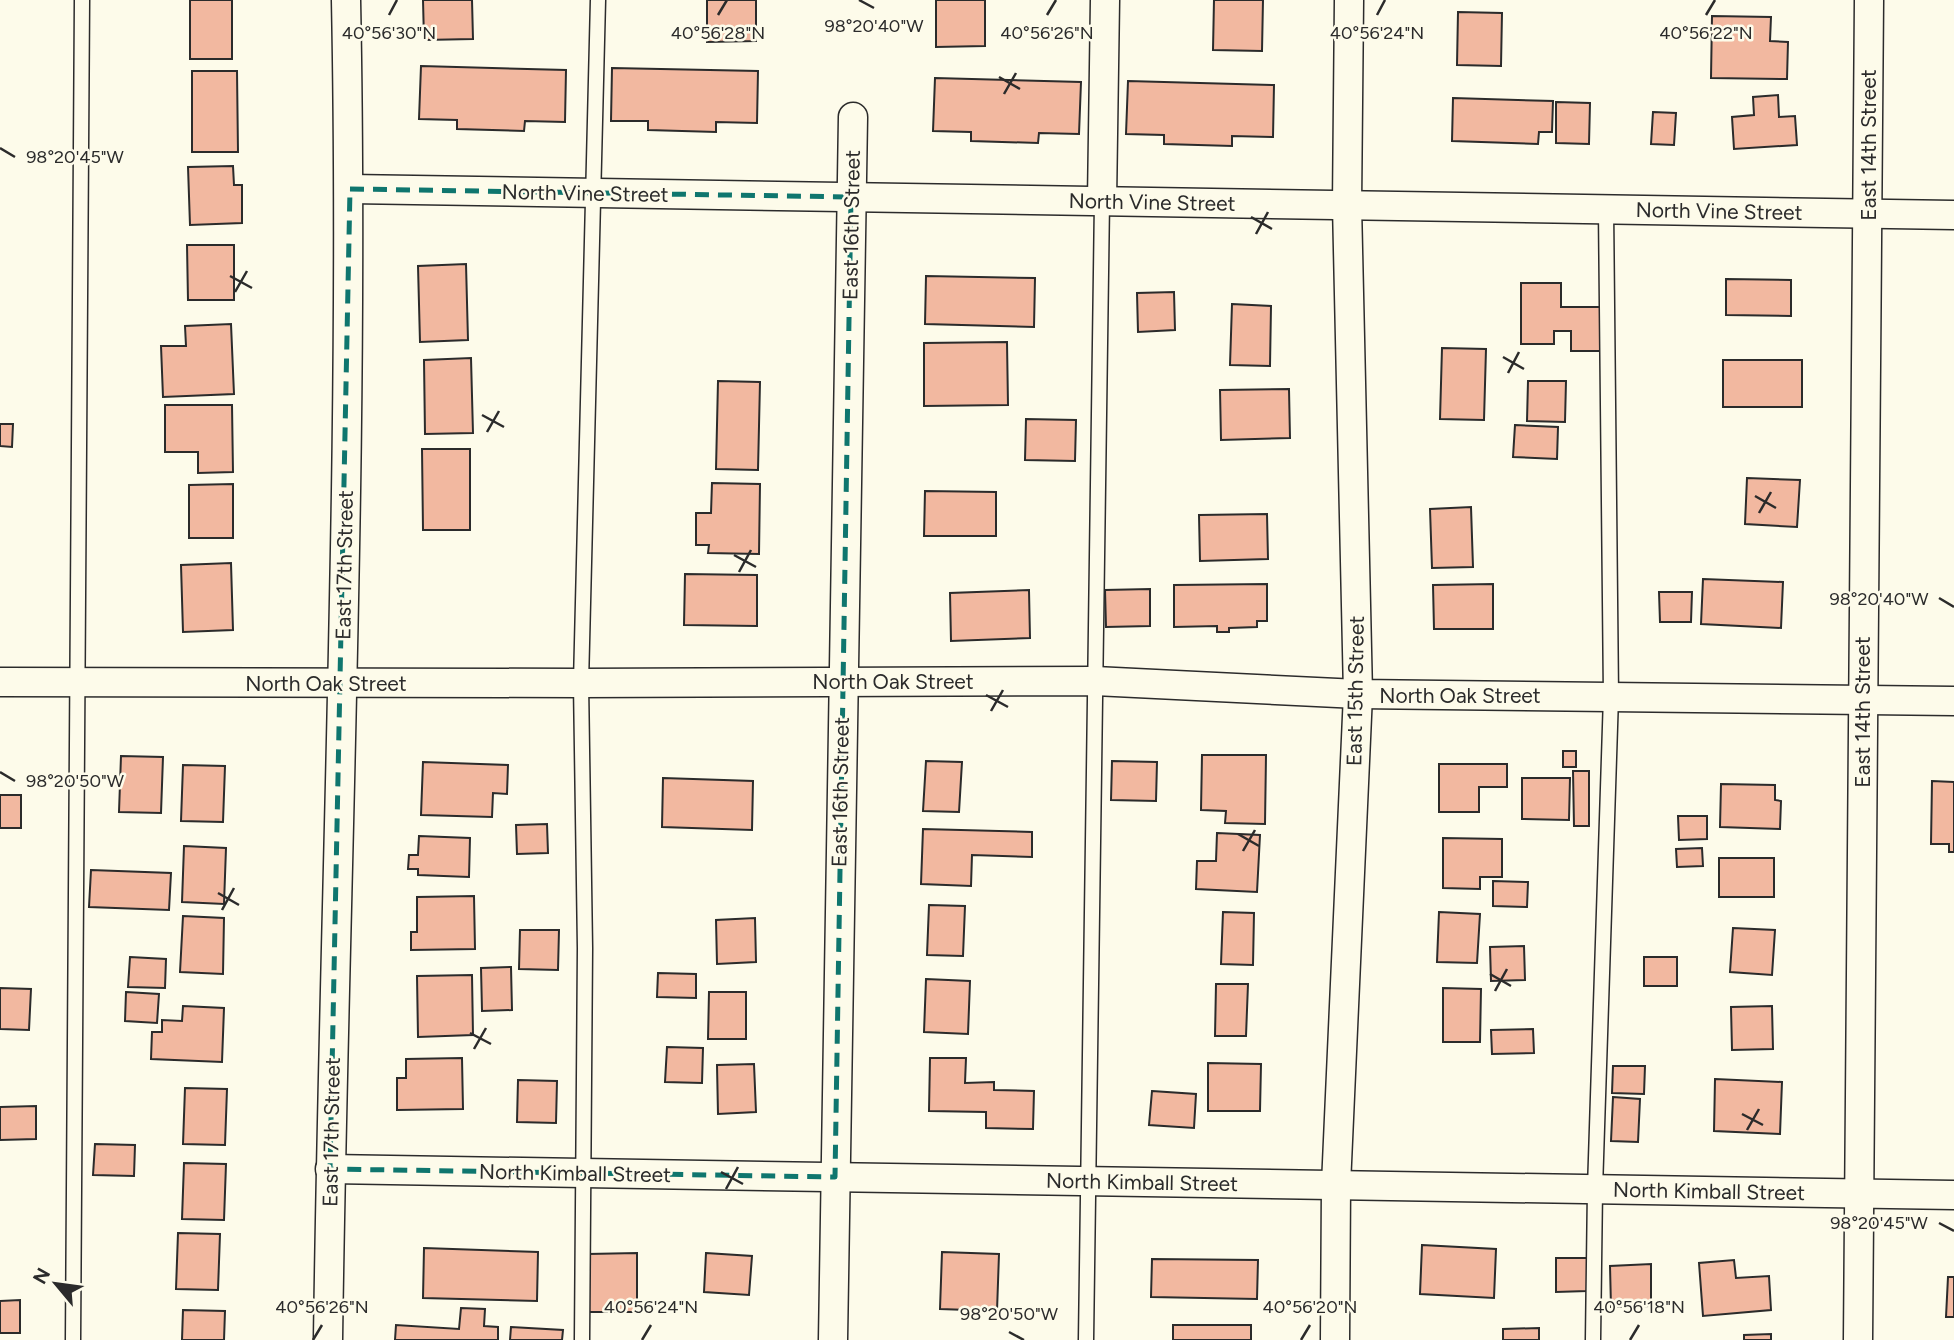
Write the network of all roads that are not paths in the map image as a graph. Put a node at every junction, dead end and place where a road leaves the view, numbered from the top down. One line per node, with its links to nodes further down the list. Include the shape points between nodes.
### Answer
1 (82, 0): 19 (lane)
2 (346, 0): 8 (street, East 17th Street)
3 (598, 0): 9 (lane)
4 (1105, 0): 11 (street)
5 (1349, 0): 12 (street, East 15th Street)
6 (1869, 0): 14 (street, East 14th Street)
7 (853, 117): 10 (street, East 16th Street)
8 (350, 189): 9 (street, North Vine Street); 20 (street, East 17th Street)
9 (593, 193): 10 (street, North Vine Street); 21 (lane)
10 (851, 197): 11 (street, North Vine Street); 16 (street, East 16th Street)
11 (1102, 201): 12 (street, North Vine Street); 17 (lane)
12 (1347, 205): 13 (street, North Vine Street); 22 (street, East 15th Street)
13 (1606, 209): 14 (street, North Vine Street); 23 (lane)
14 (1867, 214): 15 (street, North Vine Street); 25 (street, East 14th Street)
15 (1954, 215)
16 (842, 681): 17 (street, North Oak Street); 21 (street, North Oak Street); 28 (street, East 16th Street)
17 (1096, 681): 22 (street, North Oak Street); 29 (lane)
18 (0, 682): 19 (street, North Oak Street)
19 (78, 682): 20 (street, North Oak Street); 34 (lane)
20 (342, 683): 21 (street, North Oak Street); 26 (street, East 17th Street)
21 (582, 683): 27 (lane)
22 (1358, 694): 23 (street, North Oak Street); 30 (street, East 15th Street)
23 (1611, 696): 25 (street, North Oak Street); 31 (lane)
24 (1954, 701): 25 (street, North Oak Street)
25 (1862, 702): 32 (street, East 14th Street)
26 (330, 1169): 27 (street, North Kimball Street); 35 (street, East 17th Street)
27 (583, 1173): 28 (street, North Kimball Street); 36 (lane)
28 (835, 1177): 29 (street, North Kimball Street); 37 (street, East 16th Street)
29 (1088, 1181): 30 (street, North Kimball Street); 38 (lane)
30 (1336, 1185): 31 (street, North Kimball Street); 39 (street, East 15th Street)
31 (1595, 1189): 32 (street, North Kimball Street); 40 (lane)
32 (1859, 1193): 33 (street, North Kimball Street); 41 (street, East 14th Street)
33 (1954, 1195)
34 (73, 1340)
35 (328, 1340)
36 (582, 1340)
37 (833, 1340)
38 (1086, 1340)
39 (1335, 1340)
40 (1593, 1340)
41 (1858, 1340)

